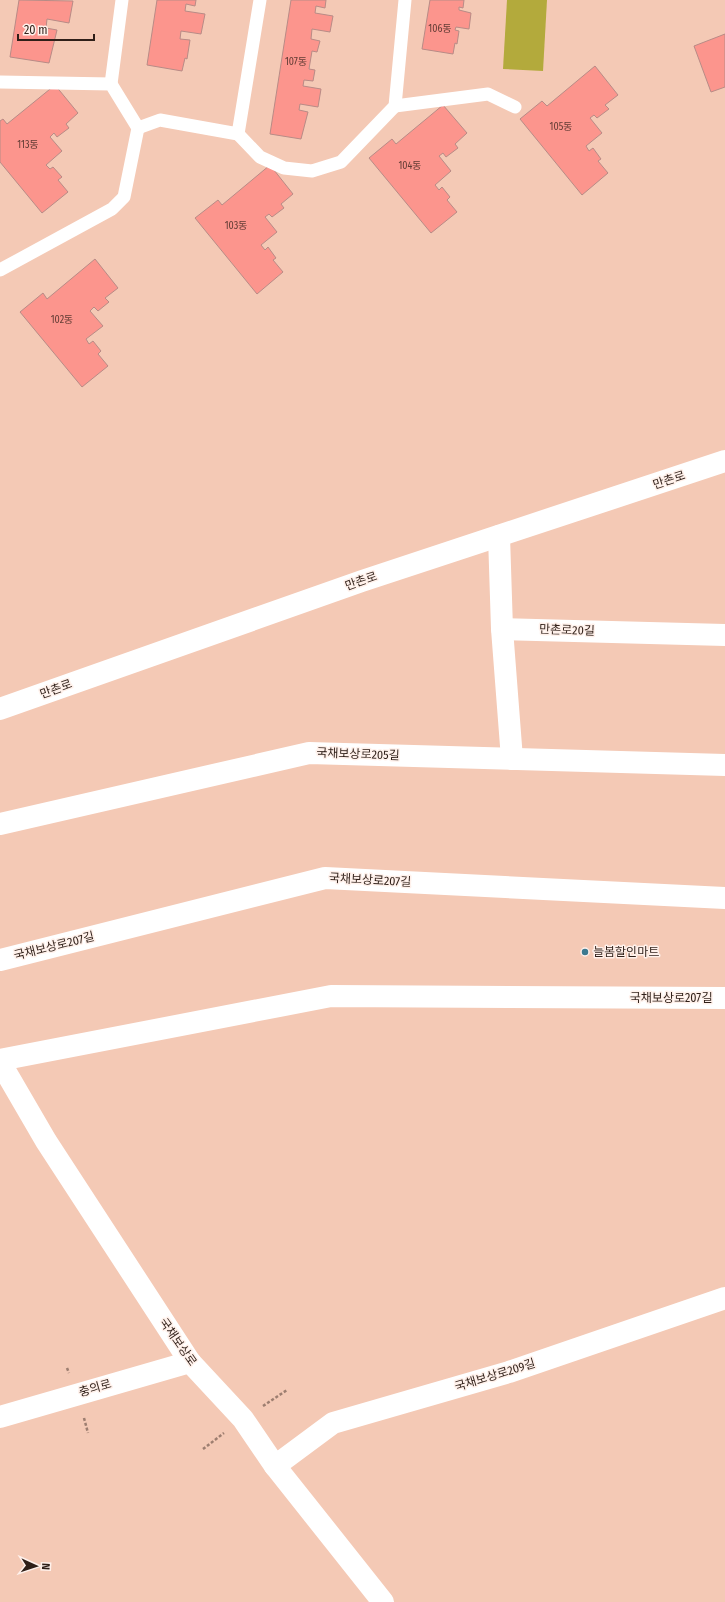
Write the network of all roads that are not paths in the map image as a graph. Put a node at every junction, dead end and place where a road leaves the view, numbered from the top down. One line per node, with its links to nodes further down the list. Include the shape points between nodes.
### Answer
1 (122, 0): 5 (lane)
2 (260, 0): 9 (lane)
3 (405, 0): 6 (lane)
4 (0, 82): 5 (lane)
5 (111, 84): 8 (lane)
6 (394, 106): 7 (lane, via 488,94); 9 (lane, via 341,162 312,171 284,168 260,157)
7 (516, 107)
8 (138, 128): 9 (lane, via 160,120); 10 (lane, via 124,197 112,210)
9 (238, 134)
10 (0, 270)
11 (725, 461): 12 (street, 만촌로)
12 (499, 536): 13 (street); 15 (street, 만촌로, via 362,581)
13 (502, 629): 14 (street, 만촌로20길); 16 (street)
14 (725, 635)
15 (0, 709)
16 (512, 758): 17 (street, 국채보상로205길); 18 (street, 국채보상로205길, via 309,753)
17 (725, 765)
18 (0, 824)
19 (725, 898): 20 (street, 국채보상로207길, via 325,878)
20 (0, 960)
21 (725, 998): 22 (street, 국채보상로207길, via 331,996)
22 (0, 1061): 24 (street, 국채보상로, via 46,1141)
23 (725, 1298): 26 (street, 국채보상로209길, via 510,1372 333,1423)
24 (190, 1362): 25 (street, 충의로); 26 (street, 국채보상로, via 243,1419)
25 (0, 1417)
26 (275, 1466): 27 (street, 국채보상로)
27 (383, 1602)

